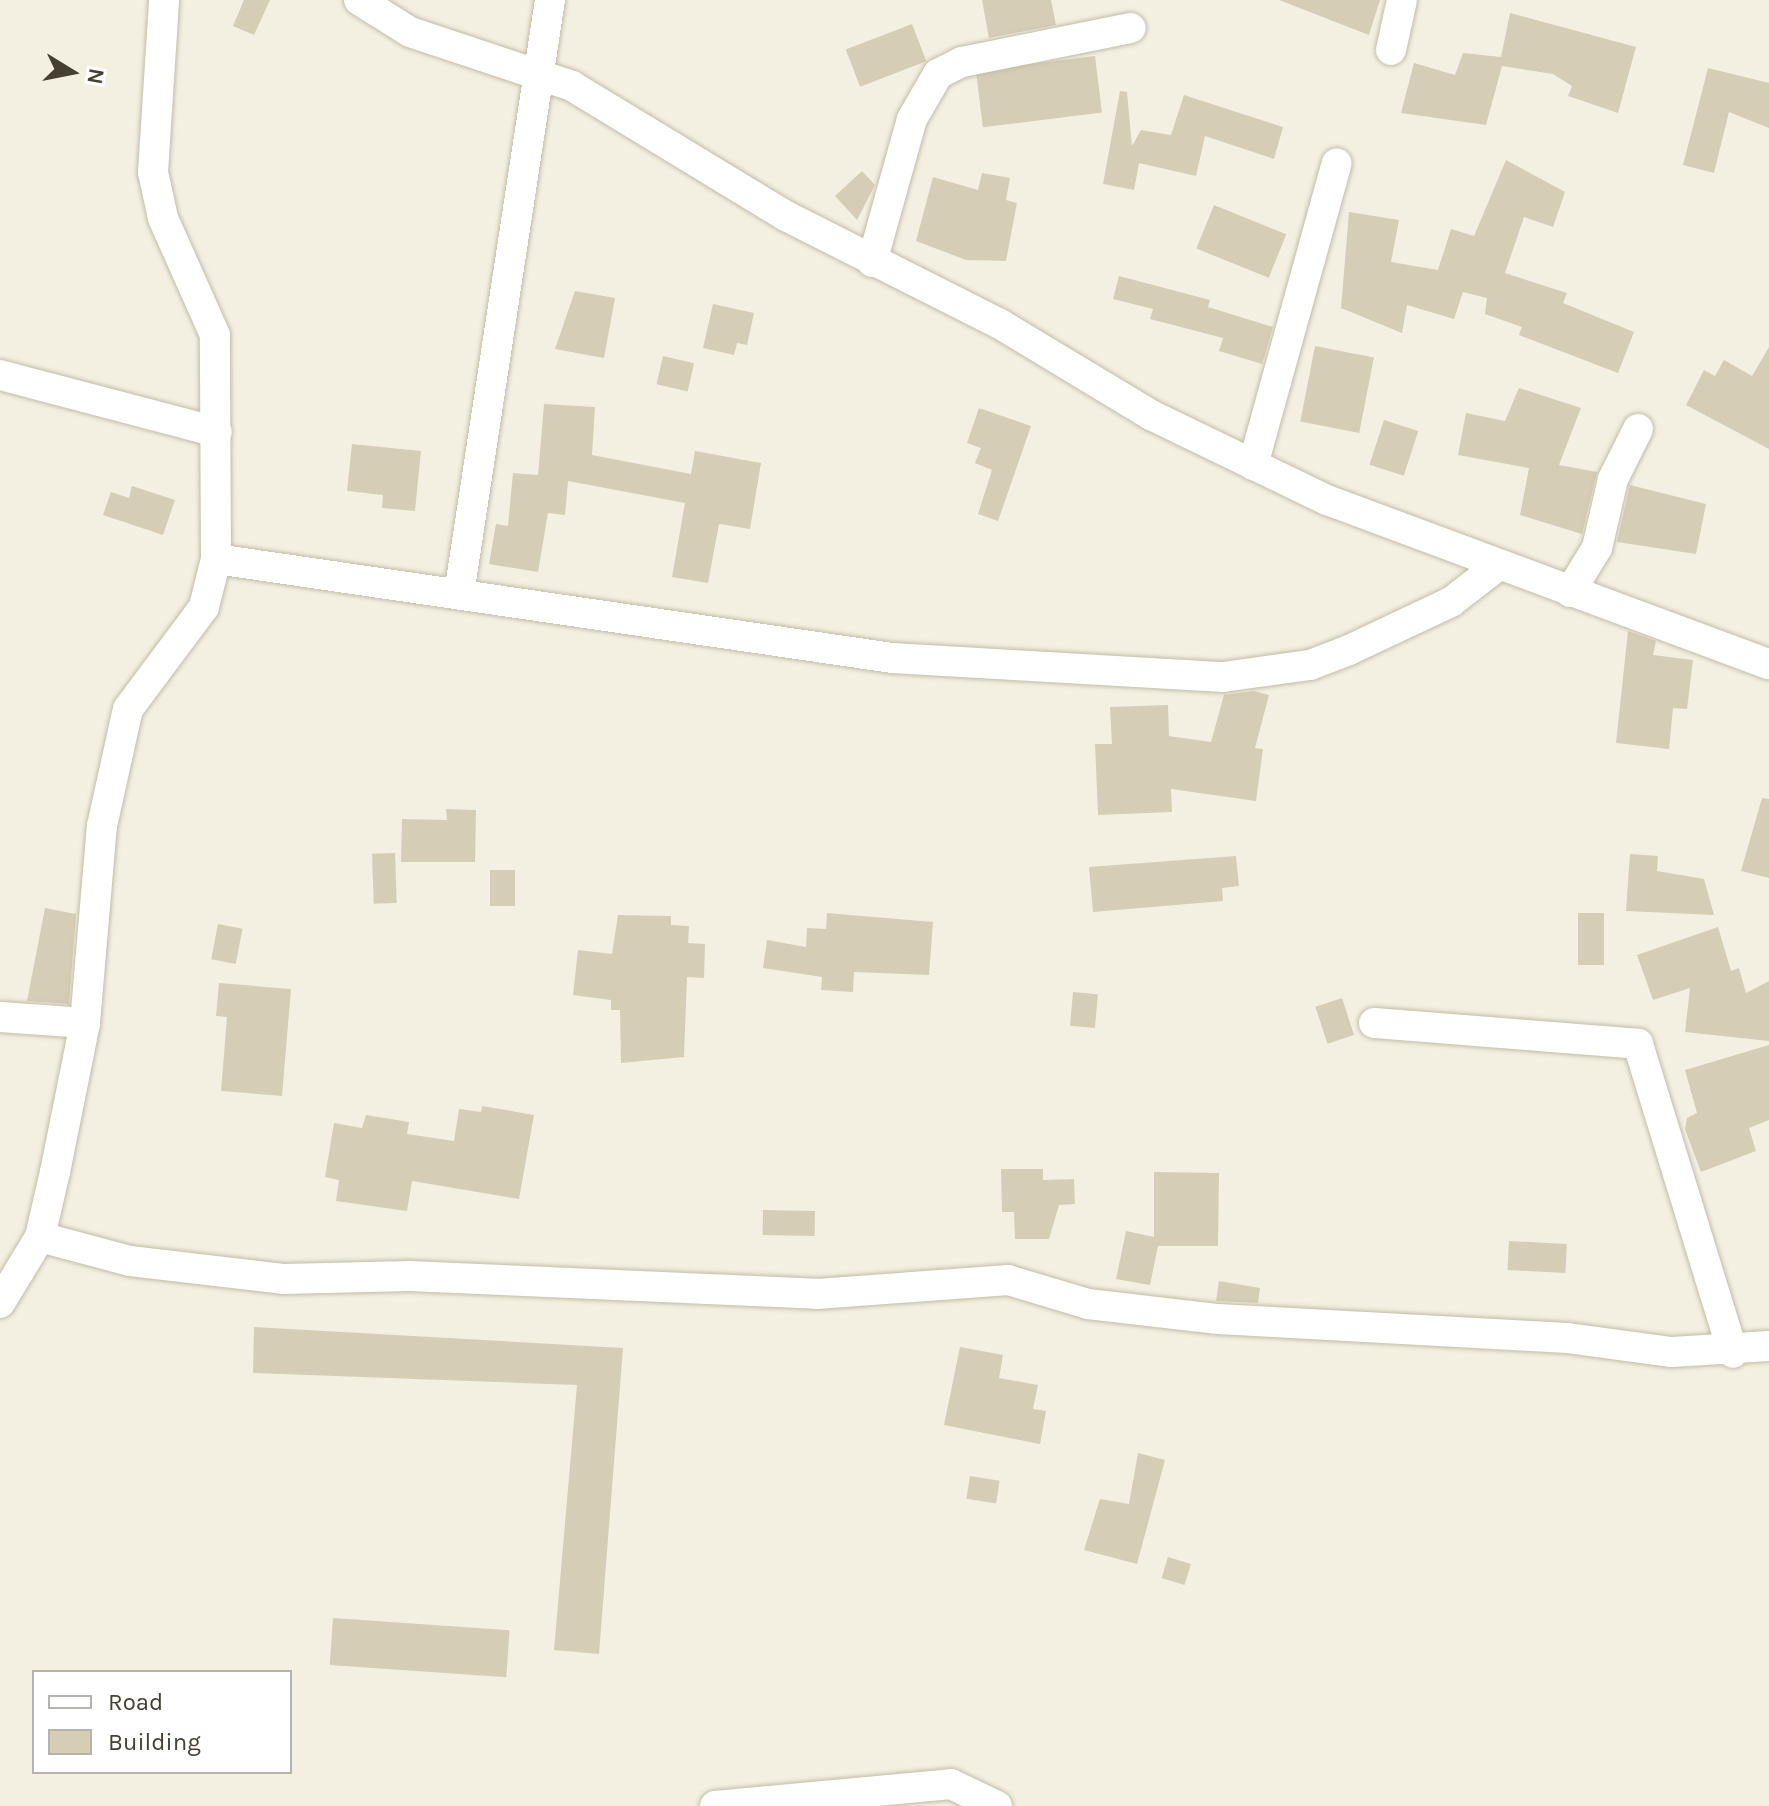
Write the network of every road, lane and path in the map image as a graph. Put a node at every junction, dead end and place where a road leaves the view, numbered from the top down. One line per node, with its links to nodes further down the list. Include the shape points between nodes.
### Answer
1 (164, 0): 12 (street, via 153,172 163,218 215,335)
2 (359, 0): 7 (street, via 410,32)
3 (550, 0): 7 (street)
4 (1402, 0): 6 (street)
5 (1131, 28): 9 (street, via 962,62 938,74 912,119)
6 (1391, 50)
7 (539, 74): 9 (street, via 618,111); 17 (street)
8 (1337, 163): 13 (street)
9 (872, 262): 13 (street)
10 (0, 375): 12 (street)
11 (1638, 429): 16 (street, via 1613,479 1597,548)
12 (217, 432): 14 (street)
13 (1253, 465): 15 (street)
14 (216, 559): 17 (street, via 344,583); 20 (street, via 204,607 128,709 102,826)
15 (1495, 568): 16 (street); 17 (street, via 1451,602 1349,650 1310,665 1223,677 892,658)
16 (1570, 592): 18 (street)
17 (459, 594)
18 (1769, 664)
19 (0, 1017): 20 (street)
20 (85, 1023): 22 (street)
21 (1374, 1023): 25 (street, via 1638,1044)
22 (40, 1237): 23 (street); 25 (street, via 130,1261 283,1279 545,1280 817,1294 1008,1280 1088,1304 1218,1319)
23 (0, 1303)
24 (1769, 1346): 25 (street)
25 (1733, 1353)
26 (758, 1803): 27 (street); 28 (street, via 951,1784)
27 (715, 1806)
28 (997, 1806)

